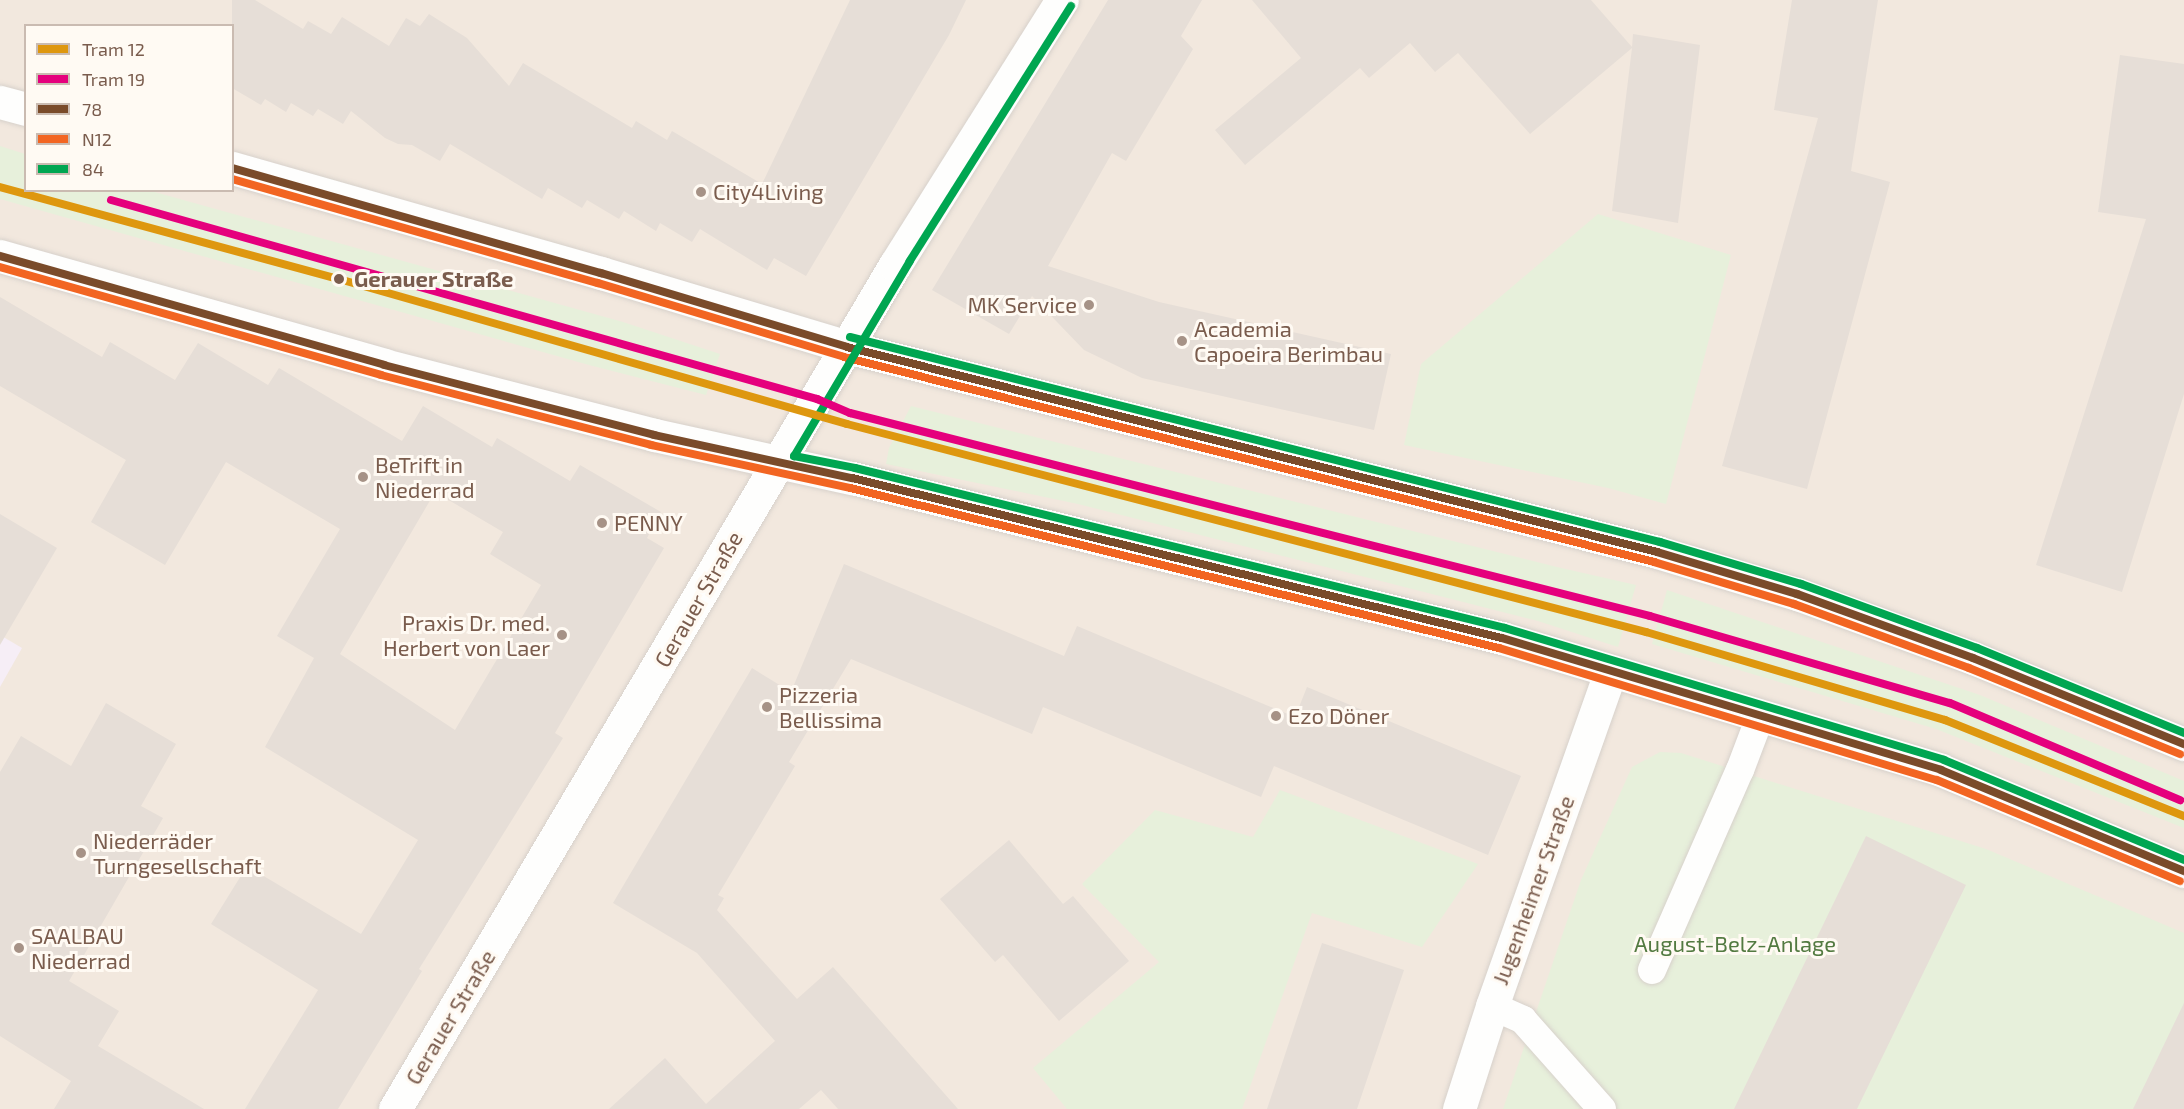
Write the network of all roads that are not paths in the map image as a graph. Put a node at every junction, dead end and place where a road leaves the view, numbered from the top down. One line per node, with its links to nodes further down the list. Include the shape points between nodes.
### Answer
1 (1062, 0): 6 (main road, Gerauer Straße)
2 (0, 102): 3 (main road)
3 (24, 108)
4 (234, 169): 6 (main road)
5 (0, 256): 7 (main road, via 384,365)
6 (847, 347): 7 (main road, Gerauer Straße); 10 (main road, via 1657,552 1797,594 1973,658)
7 (777, 463): 8 (main road, via 852,478 1491,636); 14 (main road, Gerauer Straße)
8 (1610, 673): 9 (main road); 13 (main road, Jugenheimer Straße)
9 (1761, 717): 11 (main road, via 1941,770); 12 (lane)
10 (2184, 744)
11 (2184, 871)
12 (1652, 970)
13 (1492, 1006): 15 (main road, Jugenheimer Straße); 16 (lane, via 1523,1020)
14 (395, 1109)
15 (1459, 1109)
16 (1602, 1109)

